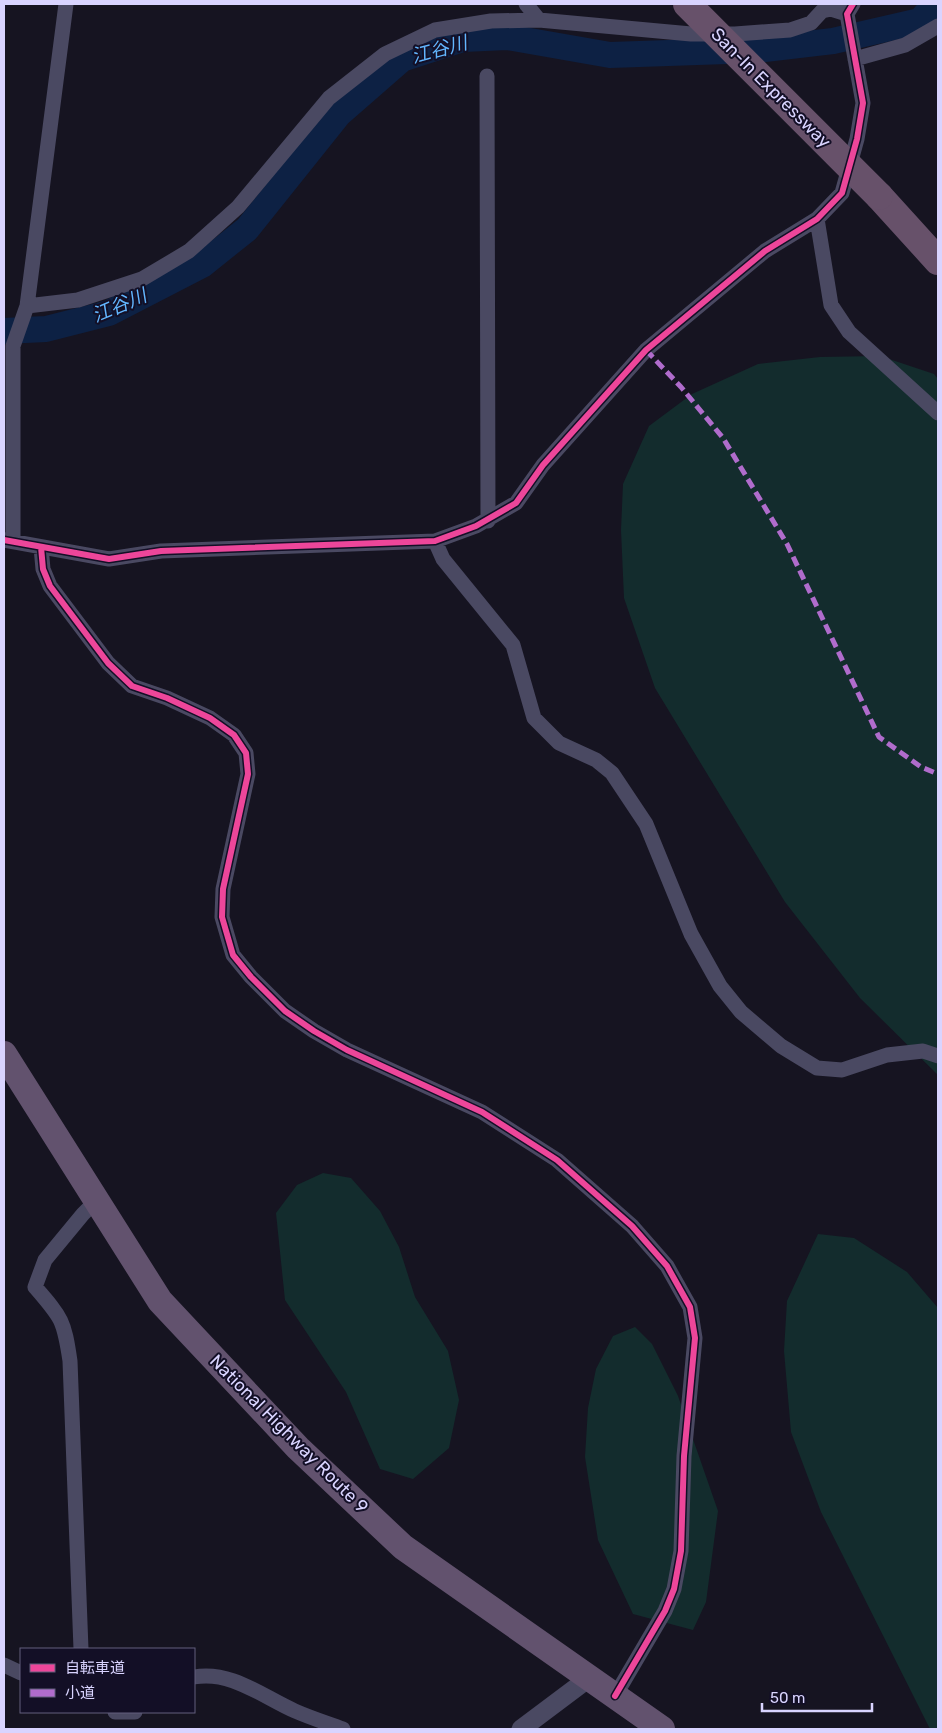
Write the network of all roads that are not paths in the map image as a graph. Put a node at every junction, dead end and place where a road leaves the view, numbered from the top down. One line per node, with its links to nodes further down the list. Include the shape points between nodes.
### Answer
1 (66, 4): 11 (street)
2 (526, 4): 5 (street)
3 (687, 4): 10 (highway, San-In Expressway, bridge, via 879,196)
4 (850, 9): 5 (street, via 822,11 811,23 790,30 735,34 691,34); 7 (street)
5 (539, 20): 11 (street, via 491,20 435,30 385,54 329,98 238,207 189,251 142,279 78,300)
6 (938, 26): 7 (street, via 905,45)
7 (856, 59): 9 (street, via 863,103 857,139 842,193)
8 (487, 76): 14 (street)
9 (816, 219): 13 (street, via 831,305 849,332); 14 (street, via 765,251 646,350 543,465 516,503)
10 (938, 261)
11 (27, 306): 12 (street)
12 (10, 350): 15 (street)
13 (938, 413)
14 (488, 521): 16 (street)
15 (8, 540): 17 (street)
16 (435, 541): 17 (street, via 161,551 109,559); 19 (street, via 443,559 513,645 534,718 559,744 596,760 612,772 646,824 691,934 720,986 741,1012 781,1046 817,1068 842,1070 886,1055 923,1051)
17 (41, 547): 26 (street, via 43,568 50,586 108,663 132,686 210,718 234,735 246,753 248,774 223,889 222,918 233,955 285,1011 314,1031 347,1050 482,1112 557,1160 632,1226 667,1266 690,1307 695,1338 684,1456 682,1551 674,1589 665,1611)
18 (4, 1054): 20 (highway, National Highway Route 9)
19 (938, 1056)
20 (97, 1200): 21 (street, via 45,1260 35,1287 60,1316 70,1361); 25 (highway, National Highway Route 9, via 160,1301 298,1448 403,1547)
21 (81, 1648)
22 (4, 1665): 23 (street)
23 (20, 1673)
24 (195, 1677): 27 (street, via 208,1674 255,1688 294,1710)
25 (589, 1678): 26 (highway, National Highway Route 9); 28 (street)
26 (615, 1696): 29 (highway, National Highway Route 9)
27 (343, 1729)
28 (521, 1729)
29 (662, 1729)

